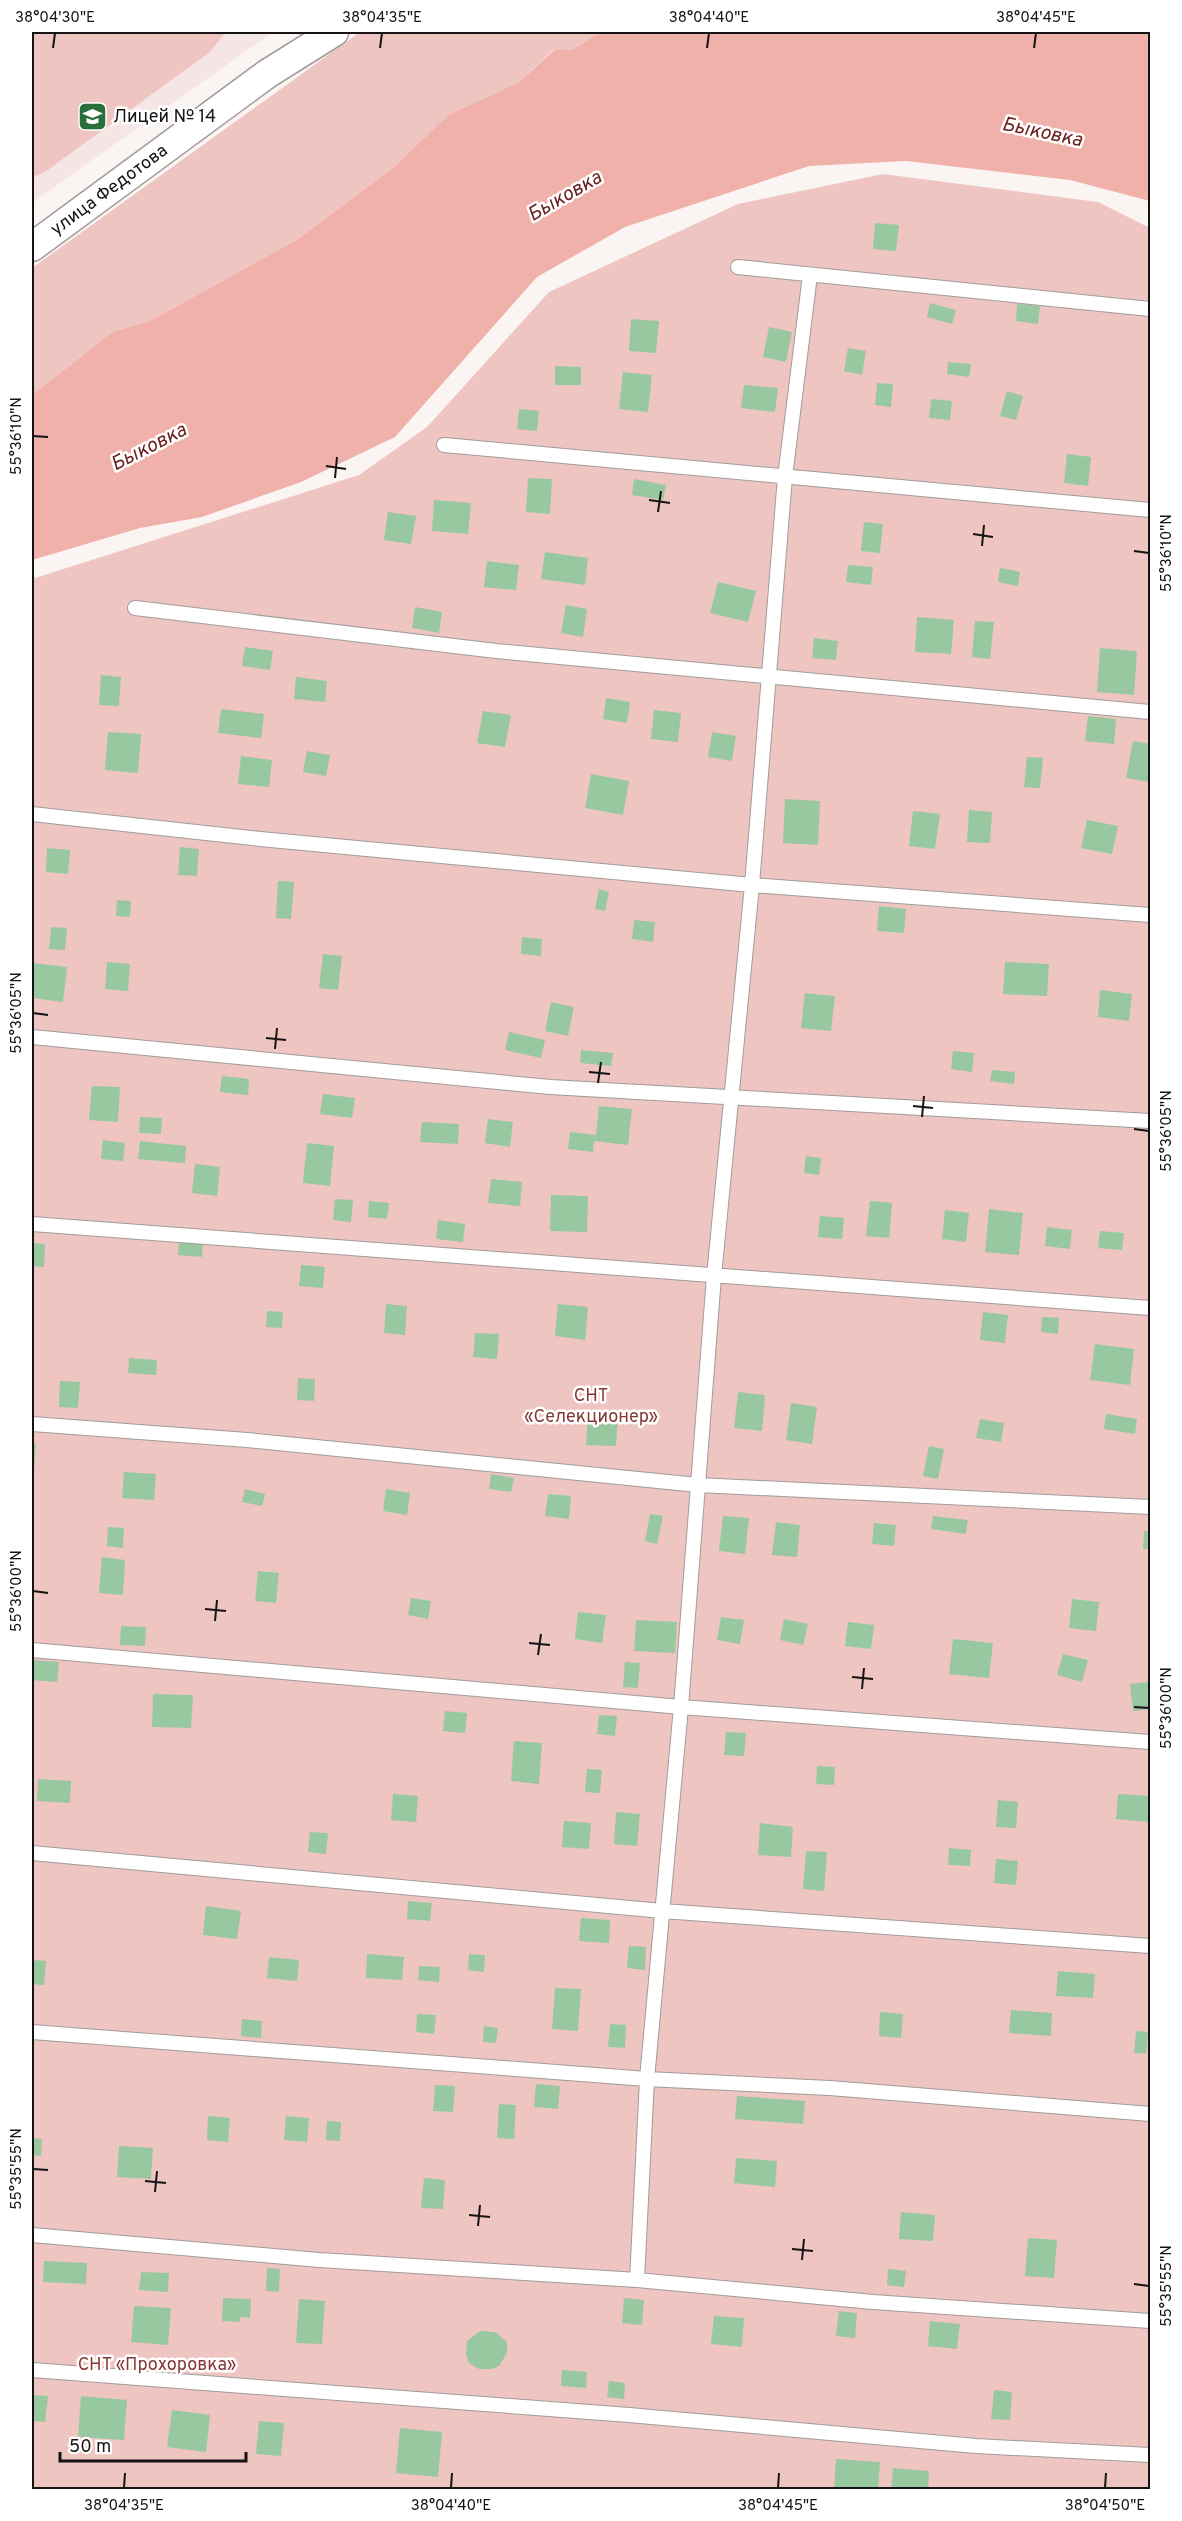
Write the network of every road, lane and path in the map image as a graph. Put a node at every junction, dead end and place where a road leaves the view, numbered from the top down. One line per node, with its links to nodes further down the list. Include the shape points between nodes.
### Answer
1 (334, 32): 2 (street, улица Федотова, via 267,74)
2 (32, 247)
3 (738, 267): 4 (lane)
4 (810, 275): 5 (lane); 7 (lane)
5 (1150, 309)
6 (444, 445): 7 (lane)
7 (785, 477): 8 (lane); 10 (lane)
8 (1150, 510)
9 (135, 608): 10 (lane, via 496,651)
10 (769, 675): 11 (lane); 13 (lane)
11 (1150, 711)
12 (32, 814): 13 (lane)
13 (752, 885): 14 (lane); 16 (lane)
14 (1150, 915)
15 (32, 1037): 16 (lane, via 550,1087)
16 (733, 1096): 17 (lane); 19 (lane)
17 (1150, 1121)
18 (32, 1224): 19 (lane)
19 (714, 1276): 20 (lane); 22 (lane)
20 (1150, 1308)
21 (32, 1424): 22 (lane, via 247,1440)
22 (698, 1485): 23 (lane); 25 (lane)
23 (1150, 1507)
24 (32, 1650): 25 (lane)
25 (681, 1707): 26 (lane); 28 (lane)
26 (1150, 1742)
27 (32, 1853): 28 (lane)
28 (662, 1911): 29 (lane); 31 (lane)
29 (1150, 1946)
30 (32, 2032): 31 (lane)
31 (647, 2079): 32 (lane, via 831,2088); 34 (lane)
32 (1150, 2114)
33 (32, 2235): 34 (lane, via 319,2260)
34 (637, 2280): 35 (lane, via 873,2302)
35 (1150, 2321)
36 (32, 2370): 37 (lane, via 629,2415 976,2446)
37 (1150, 2455)

